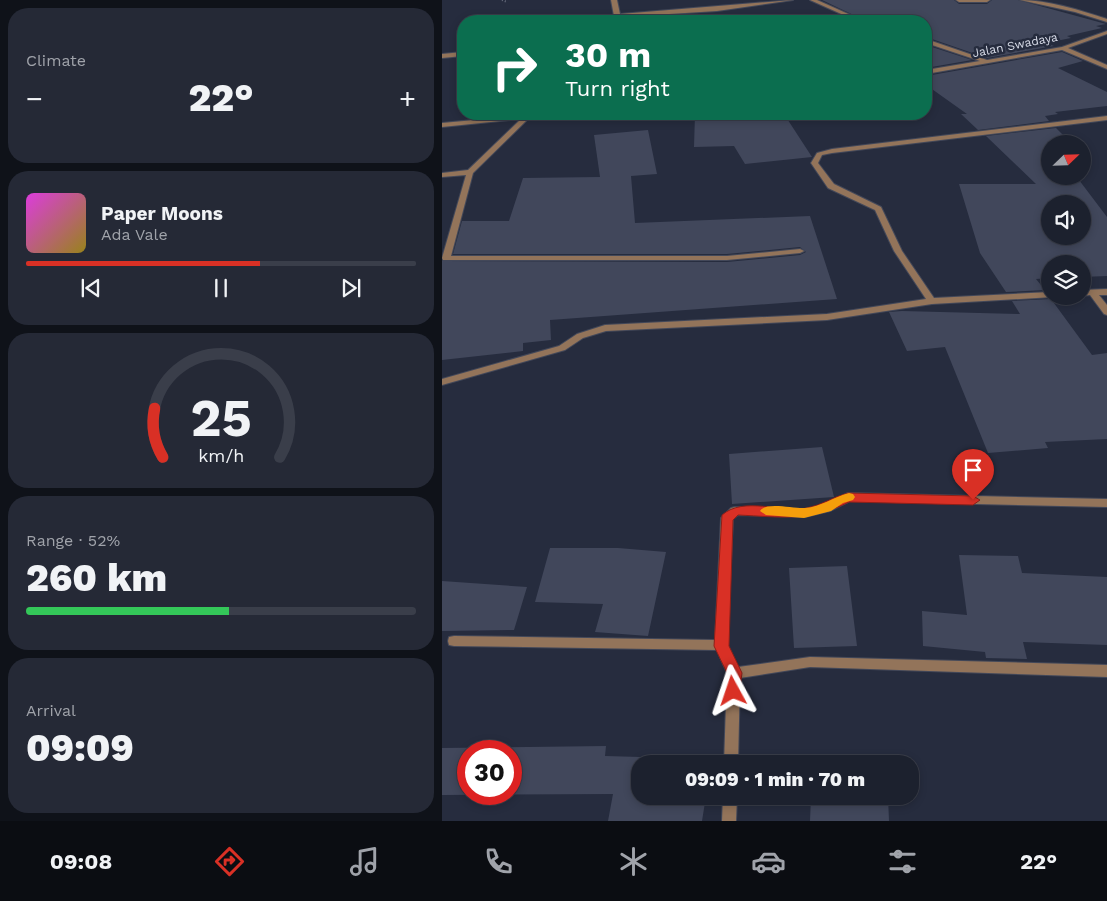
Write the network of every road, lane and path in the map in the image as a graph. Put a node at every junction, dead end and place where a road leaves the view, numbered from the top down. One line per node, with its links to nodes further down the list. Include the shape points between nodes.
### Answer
1 (502, 0): 8 (path)
2 (614, 0): 9 (street)
3 (790, 0): 10 (street)
4 (813, 0): 11 (street)
5 (959, 0): 6 (street)
6 (987, 0)
7 (1023, 0): 12 (street)
8 (507, 2)
9 (617, 15)
10 (644, 15)
11 (844, 15)
12 (1106, 21)
13 (1106, 32): 15 (street, Jalan Swadaya)
14 (932, 43): 18 (street)
15 (1063, 48): 18 (street, Jalan Swadaya); 19 (street)
16 (457, 55): 17 (street)
17 (442, 56)
18 (990, 62): 20 (street, Jalan Swadaya)
19 (1106, 67)
20 (932, 71)
21 (1106, 118): 32 (street, via 897,142 832,151 815,158 814,162 831,186 878,209 898,251)
22 (489, 120): 24 (street)
23 (523, 120): 25 (street)
24 (442, 125)
25 (470, 172): 26 (street); 28 (street)
26 (442, 175)
27 (800, 251): 28 (street, via 727,258)
28 (444, 258)
29 (1106, 292): 30 (street)
30 (1093, 293): 33 (street)
31 (1041, 295): 32 (street)
32 (932, 301): 34 (street, via 827,317 605,328 580,336 562,348)
33 (1106, 312)
34 (442, 382)
35 (1106, 503): 37 (street, via 848,497 826,508 804,513 735,511 727,518)
36 (454, 641): 37 (street)
37 (721, 646): 39 (street)
38 (1106, 671): 39 (street, via 810,662)
39 (734, 673): 40 (street)
40 (731, 755)
41 (730, 805): 42 (street)
42 (729, 821)

